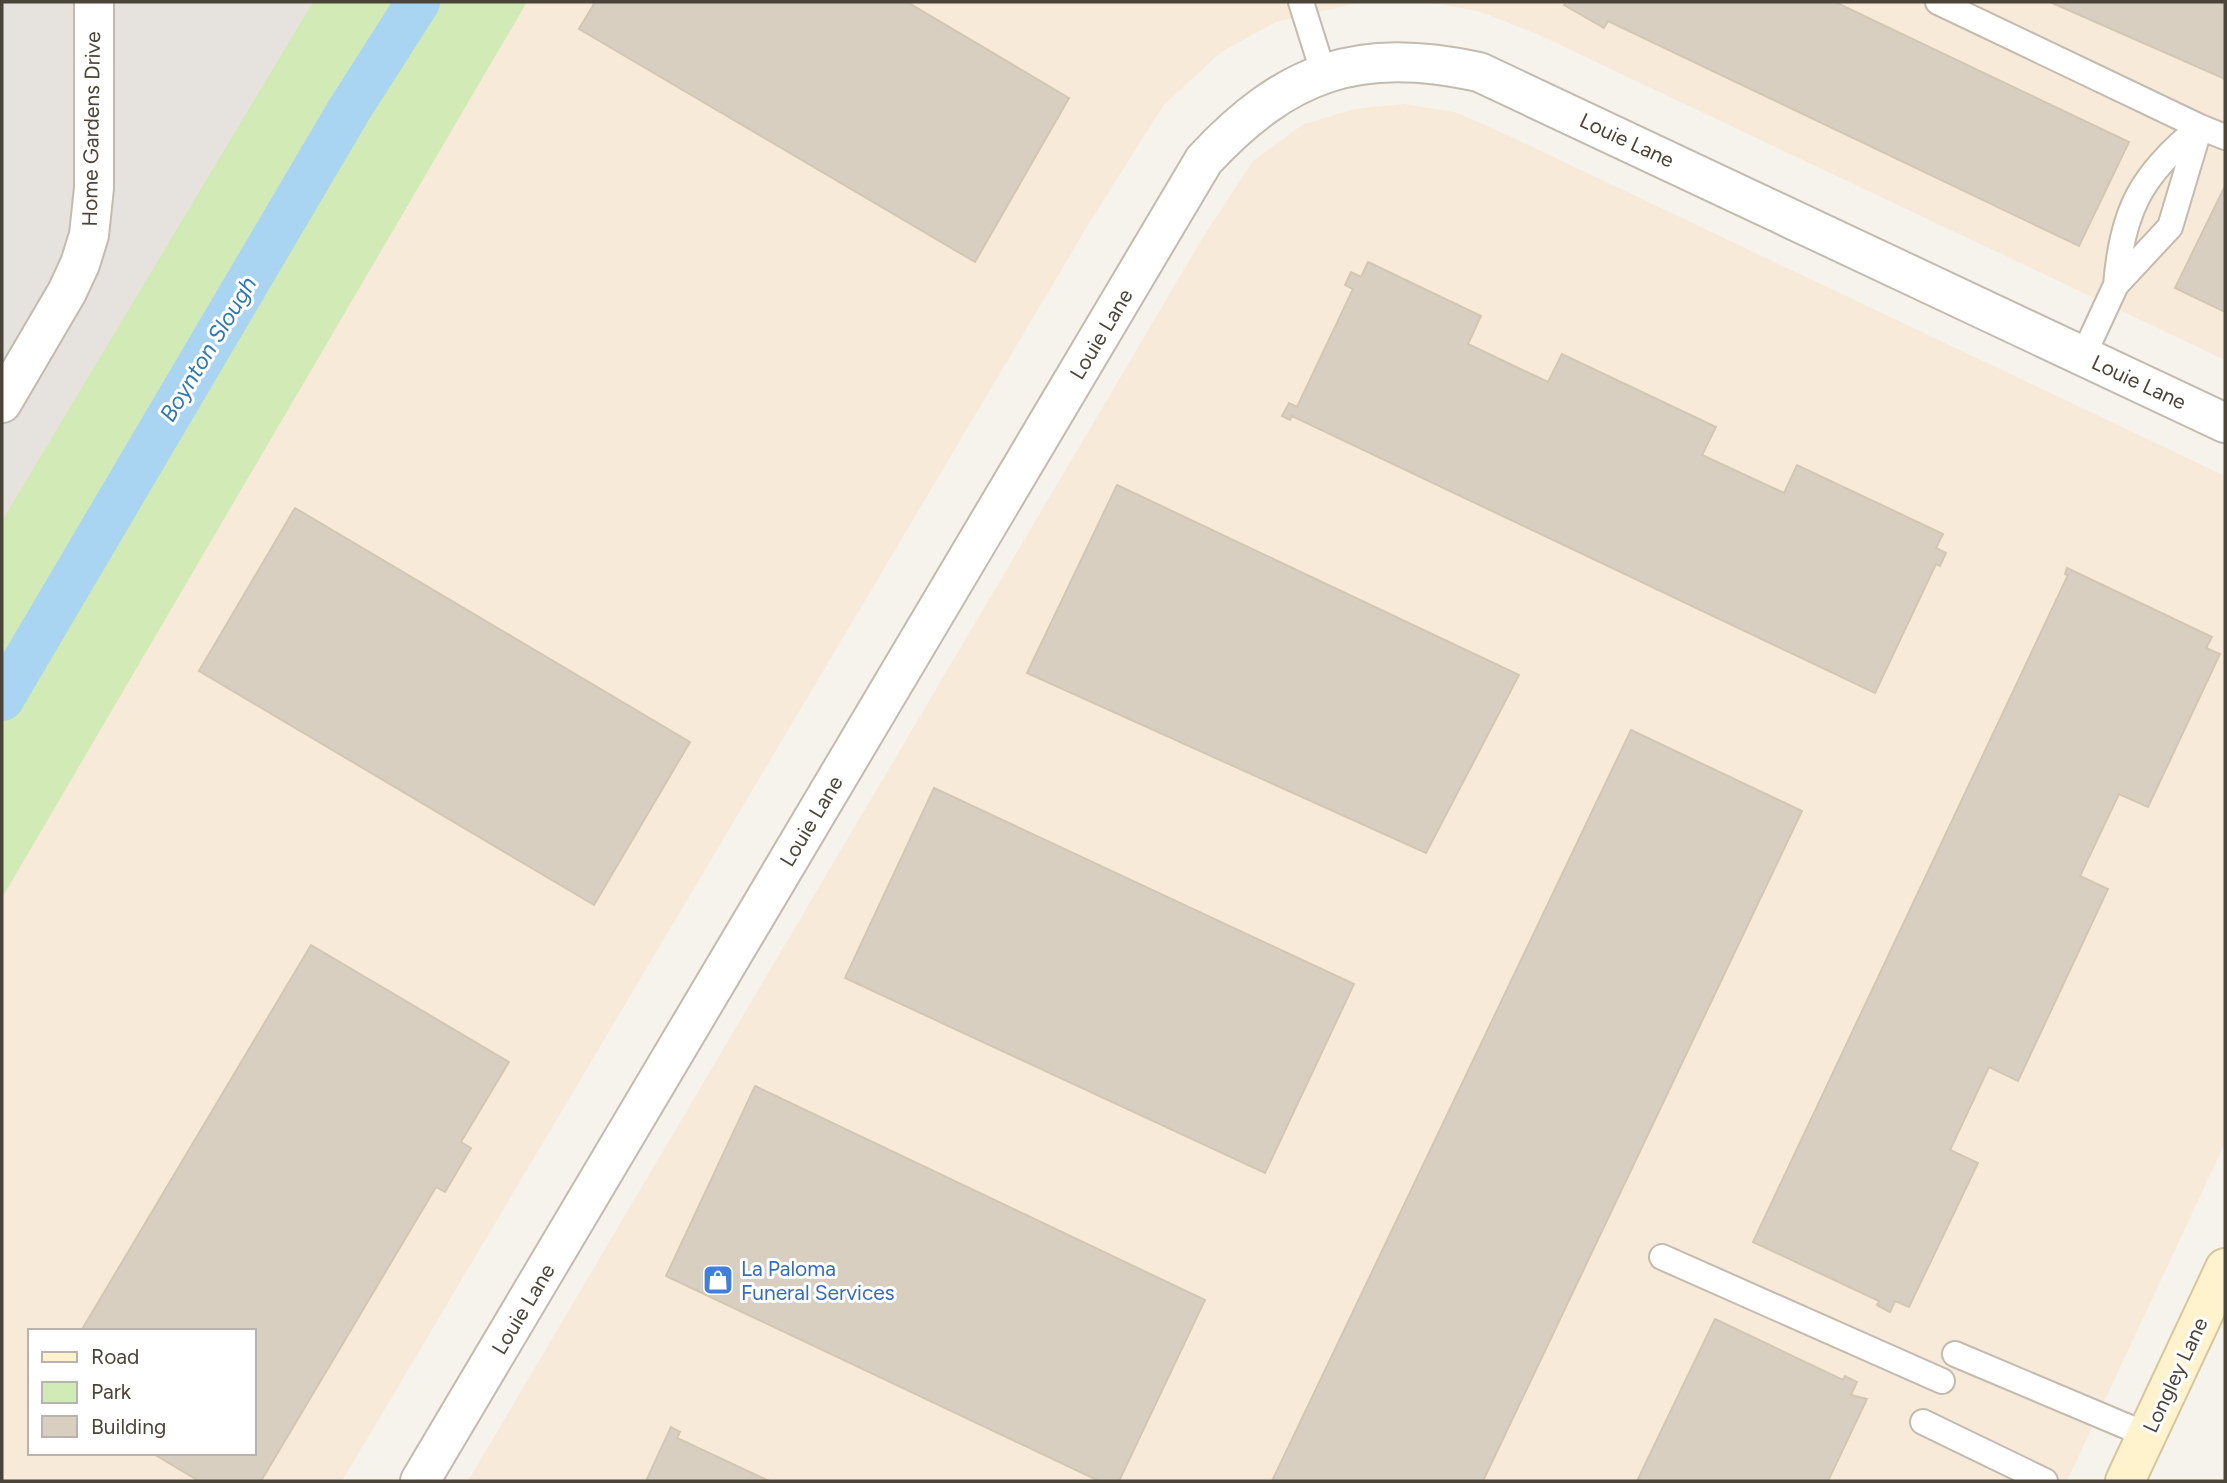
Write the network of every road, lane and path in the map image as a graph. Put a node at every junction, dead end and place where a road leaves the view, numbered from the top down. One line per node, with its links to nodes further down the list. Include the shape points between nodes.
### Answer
1 (94, 2): 9 (street, Home Gardens Drive, via 94,188 89,235 67,292)
2 (1301, 2): 4 (lane)
3 (1938, 2): 5 (lane)
4 (1324, 75): 8 (street, Louie Lane, via 1380,62 1430,62 1479,72); 17 (street, Louie Lane, via 1269,101 1239,123 1204,160)
5 (2200, 127): 6 (lane); 7 (lane, via 2171,227); 7 (lane, via 2175,147 2130,208)
6 (2225, 137)
7 (2116, 285): 8 (lane)
8 (2083, 356): 10 (street, Louie Lane)
9 (2, 403)
10 (2225, 423)
11 (1662, 1257): 14 (lane)
12 (2225, 1268): 16 (main road, Longley Lane)
13 (1955, 1354): 16 (lane)
14 (1942, 1381)
15 (1923, 1422): 18 (lane)
16 (2147, 1435): 19 (main road, Longley Lane)
17 (420, 1481)
18 (2045, 1481)
19 (2125, 1481)

